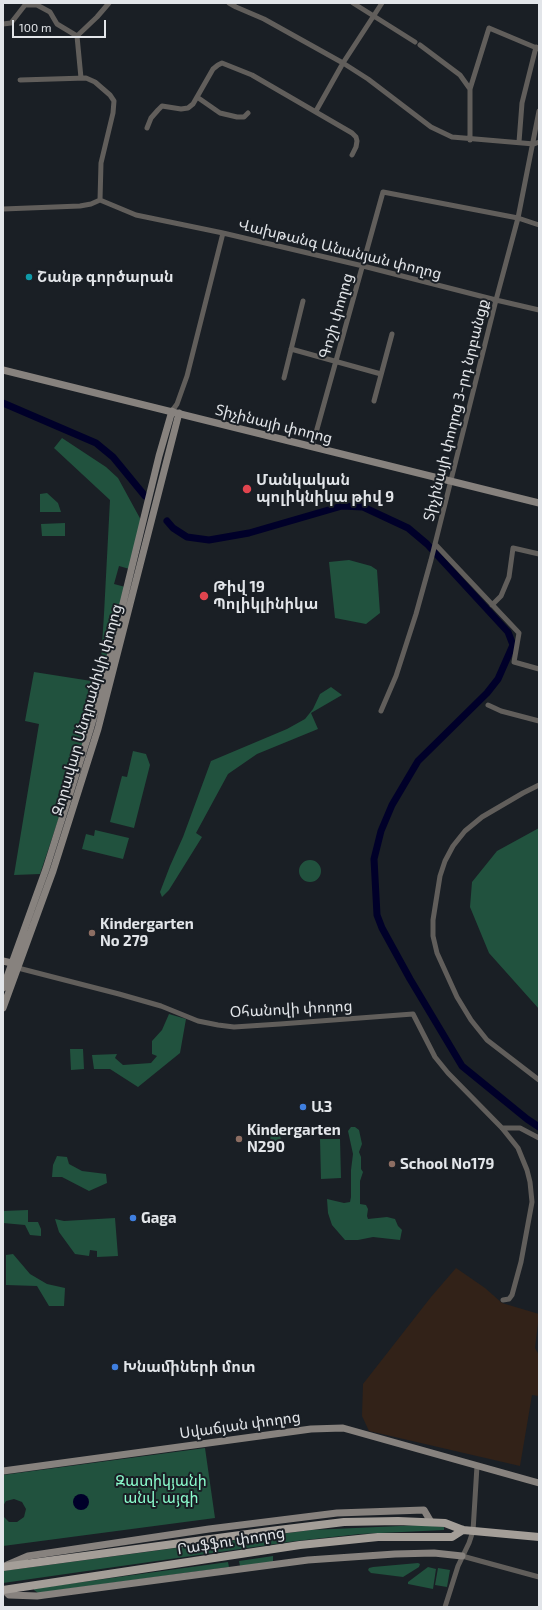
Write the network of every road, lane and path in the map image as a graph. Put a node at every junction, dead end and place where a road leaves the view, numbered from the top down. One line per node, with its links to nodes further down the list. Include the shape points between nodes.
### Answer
1 (109, 3): 8 (street)
2 (229, 3): 10 (street, via 264,19)
3 (353, 3): 6 (street)
4 (382, 3): 6 (street)
5 (31, 4): 7 (street, via 25,5 11,23); 8 (street, via 50,12 57,24)
6 (374, 16): 10 (street); 13 (street, via 418,43 460,76)
7 (3, 24)
8 (76, 36): 11 (street)
9 (538, 48): 13 (street, via 489,28); 20 (street, via 522,103)
10 (342, 63): 15 (street); 19 (street, via 368,79 430,127 452,138)
11 (81, 78): 12 (street); 23 (street, via 95,82 114,101 101,163)
12 (20, 80)
13 (470, 89): 19 (street)
14 (197, 97): 15 (street, via 213,69 222,64 252,75); 17 (street, via 220,113 237,118); 18 (street, via 188,108 162,106 151,118)
15 (316, 111): 22 (street, via 354,135 357,141)
16 (539, 111): 21 (street, Տիչինայի փողոց 3-րդ նրբանցք)
17 (248, 113)
18 (147, 128)
19 (470, 140): 20 (street)
20 (518, 142): 21 (street)
21 (536, 143): 25 (street, Տիչինայի փողոց 3-րդ նրբանցք)
22 (352, 155)
23 (100, 200): 24 (street, via 80,206); 27 (street, Վախթանգ Անանյան փողոց, via 136,215)
24 (3, 209)
25 (518, 218): 26 (street); 28 (street, Գոշի փողոց, via 383,192); 29 (street, Տիչինայի փողոց 3-րդ նրբանցք)
26 (539, 225)
27 (223, 233): 28 (street, Վախթանգ Անանյան փողոց); 39 (street, Զորավար Անդրանիկի փողոց)
28 (363, 266): 29 (street, Վախթանգ Անանյան փողոց); 34 (street, Գոշի փողոց)
29 (496, 300): 31 (street, Վախթանգ Անանյան փողոց); 41 (street, Տիչինայի փողոց 3-րդ նրբանցք)
30 (303, 302): 33 (street)
31 (539, 310)
32 (392, 334): 36 (street)
33 (291, 349): 34 (street); 37 (street)
34 (336, 362): 36 (street); 40 (street, Գոշի փողոց)
35 (3, 370): 39 (main road, Տիչինայի փողոց)
36 (381, 374): 38 (street)
37 (284, 378)
38 (374, 401)
39 (176, 412): 40 (main road, Տիչինայի փողոց); 53 (main road, Զորավար Անդրանիկի փողոց, via 159,456 108,677 50,870)
40 (312, 447): 41 (main road, Տիչինայի փողոց)
41 (450, 481): 42 (main road, Տիչինայի փողոց); 43 (street, Տիչինայի փողոց 3-րդ նրբանցք)
42 (539, 503)
43 (435, 544): 45 (street); 48 (street, Տիչինայի փողոց 3-րդ նրբանցք, via 396,676)
44 (539, 554): 45 (street, via 513,548 509,577 501,596)
45 (492, 605): 46 (street, via 519,633 514,662)
46 (539, 669)
47 (488, 705): 49 (street)
48 (381, 711)
49 (539, 721)
50 (539, 785): 56 (street, via 482,817 465,831 453,846 440,876 433,920 437,953 457,997 471,1020 487,1040)
51 (3, 961): 53 (main road, Օհանովի փողոց)
52 (3, 964): 53 (main road, Օհանովի փողոց)
53 (15, 966): 54 (main road, Զորավար Անդրանիկի փողոց); 55 (main road, Զորավար Անդրանիկի փողոց); 57 (street, Օհանովի փողոց, via 160,1006 218,1026 413,1014 434,1057)
54 (3, 988)
55 (3, 1008)
56 (539, 1080)
57 (502, 1128): 58 (street, via 520,1128); 59 (street, Օհանովի փողոց, via 518,1148 530,1182 532,1202 512,1294 509,1299)
58 (539, 1138)
59 (503, 1300)
60 (477, 1466): 61 (main road, Սվաճյան փողոց, via 344,1428 311,1429); 62 (main road, Սվաճյան փողոց); 64 (street)
61 (3, 1472)
62 (539, 1483)
63 (463, 1530): 64 (main road, Րաֆֆու փողոց); 67 (main road, Րաֆֆու փողոց, via 451,1524 431,1522 344,1522); 69 (main road, Րաֆֆու փողոց, via 452,1537 378,1537 300,1545)
64 (473, 1531): 65 (main road, Րաֆֆու փողոց); 66 (street)
65 (539, 1537)
66 (462, 1556): 68 (street); 69 (main road, via 434,1553 395,1554 308,1560 37,1596 9,1596); 70 (street)
67 (3, 1567)
68 (539, 1577)
69 (4, 1590)
70 (445, 1607)

